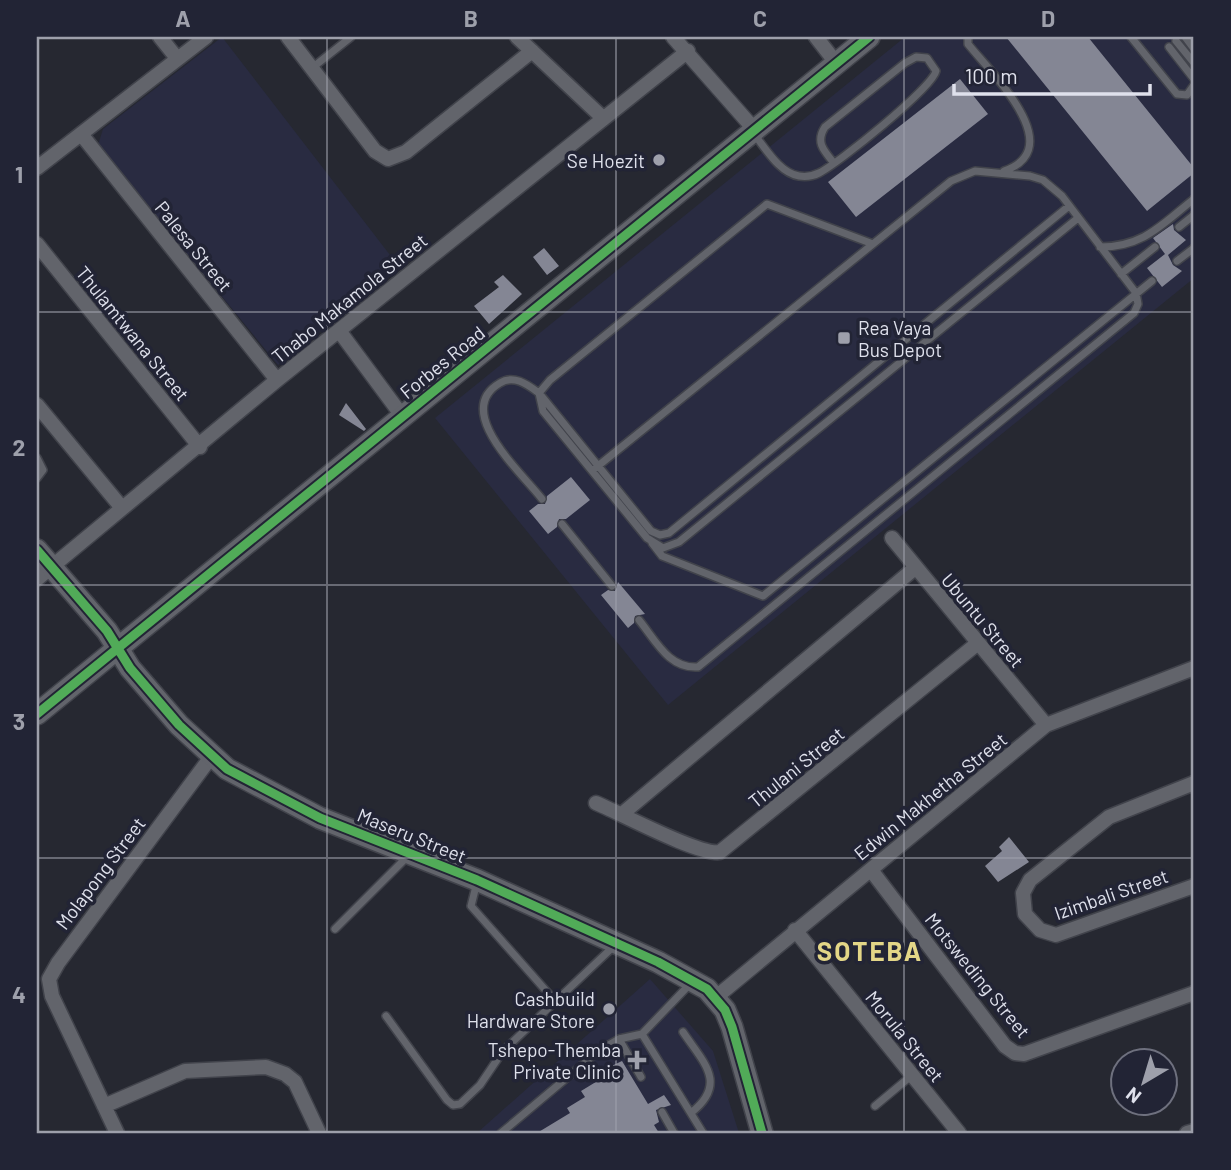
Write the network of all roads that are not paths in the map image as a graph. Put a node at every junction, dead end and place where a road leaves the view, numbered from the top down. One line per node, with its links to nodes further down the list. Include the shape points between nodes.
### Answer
1 (160, 37): 17 (street)
2 (206, 37): 17 (street)
3 (288, 37): 20 (street)
4 (351, 37): 20 (lane)
5 (517, 37): 15 (street)
6 (673, 37): 16 (street)
7 (816, 37): 18 (street)
8 (869, 37): 18 (street, Forbes Road)
9 (968, 37): 28 (lane, via 968,44 1028,122 1032,142 1025,158)
10 (1131, 37): 22 (lane, via 1177,94 1187,95)
11 (1185, 37): 14 (lane)
12 (1176, 41): 19 (lane)
13 (1168, 47): 21 (lane)
14 (1194, 49)
15 (532, 51): 20 (street, via 406,152 388,159 375,151); 23 (street)
16 (688, 51): 23 (street, Thabo Makamola Street); 24 (street)
17 (176, 58): 25 (street)
18 (837, 64): 24 (street, Forbes Road)
19 (1194, 64)
20 (312, 68)
21 (1194, 79)
22 (1194, 85)
23 (603, 118): 43 (street, Thabo Makamola Street)
24 (753, 130): 26 (lane, via 782,168 793,175 810,176); 47 (street, Forbes Road)
25 (81, 134): 27 (street); 44 (street, Palesa Street)
26 (834, 163): 26 (lane, via 820,143 825,127 905,63 927,58 936,71 932,81)
27 (37, 169)
28 (1000, 172): 30 (lane, via 1043,180); 35 (lane, via 975,172 951,181)
29 (1194, 199): 36 (lane, via 1144,238 1124,247)
30 (1069, 206): 32 (lane); 50 (lane, via 668,533 651,531)
31 (1194, 215): 33 (lane)
32 (1078, 218): 36 (lane); 55 (lane, via 679,542 663,548)
33 (1179, 227)
34 (37, 244): 48 (street, Thulamtwana Street)
35 (873, 244): 45 (lane, via 767,204); 50 (lane)
36 (1100, 247): 40 (lane)
37 (1155, 247): 40 (lane)
38 (1194, 248): 39 (lane)
39 (1177, 261)
40 (1121, 274): 42 (lane)
41 (1152, 281): 42 (lane)
42 (1136, 293): 55 (lane, via 762,596 662,556); 61 (lane, via 1134,313 698,667 683,668 670,659)
43 (340, 332): 44 (street, Thabo Makamola Street); 47 (street)
44 (277, 380): 48 (street, Thabo Makamola Street)
45 (539, 393): 50 (lane, via 543,411); 52 (lane, via 521,380 503,380 488,391 481,410 487,430)
46 (37, 405): 53 (street)
47 (403, 417): 63 (street, Forbes Road)
48 (200, 446): 53 (street, Thabo Makamola Street)
49 (37, 458): 51 (lane, via 43,470)
50 (595, 467): 55 (lane)
51 (37, 478)
52 (542, 499)
53 (122, 508): 59 (street, Thabo Makamola Street)
54 (562, 524): 60 (lane)
55 (647, 538)
56 (892, 538): 58 (street, Ubuntu Street)
57 (37, 550): 59 (street, Maseru Street)
58 (915, 568): 62 (street, Ubuntu Street); 70 (street)
59 (45, 572): 63 (street, Maseru Street, via 107,631)
60 (612, 586)
61 (639, 620)
62 (978, 643): 66 (street, Ubuntu Street); 70 (street, Thulani Street, via 720,852 701,849)
63 (117, 648): 65 (street, Forbes Road); 67 (street, Maseru Street, via 178,725)
64 (1194, 668): 66 (street, Edwin Makhetha Street)
65 (37, 714)
66 (1046, 726): 72 (street, Edwin Makhetha Street)
67 (211, 757): 71 (street, Maseru Street, via 320,818); 89 (street, Molapong Street, via 49,979 52,996)
68 (1194, 783): 74 (street, Izimbali Street, via 1099,823 1030,880 1022,901 1035,927 1056,935)
69 (596, 803): 70 (street, Thulani Street)
70 (622, 814)
71 (412, 852): 73 (street, Maseru Street); 75 (lane)
72 (871, 870): 76 (street, Edwin Makhetha Street); 79 (street, Motsweding Street, via 1015,1054)
73 (477, 880): 77 (street, Maseru Street); 81 (lane, via 471,906)
74 (1194, 886)
75 (335, 929)
76 (795, 930): 80 (street, Edwin Makhetha Street); 86 (street, Morula Street)
77 (617, 943): 78 (street, Maseru Street); 81 (lane)
78 (693, 981): 80 (street, Maseru Street); 84 (lane)
79 (1194, 993)
80 (715, 998): 98 (street, Maseru Street, via 732,1027)
81 (556, 1003): 82 (lane, via 503,1051 480,1085 453,1105)
82 (386, 1016)
83 (683, 1032): 91 (lane, via 712,1082 710,1093)
84 (642, 1034): 85 (lane); 91 (lane)
85 (619, 1039): 87 (lane); 95 (lane)
86 (912, 1076): 88 (lane); 99 (street, Morula Street)
87 (641, 1077)
88 (875, 1105)
89 (104, 1107): 93 (street, Molapong Street); 94 (street, via 171,1075 199,1069 266,1067 285,1074 299,1089)
90 (662, 1112): 96 (lane)
91 (692, 1112): 97 (lane)
92 (1194, 1131): 100 (street)
93 (117, 1133)
94 (319, 1133)
95 (501, 1133)
96 (674, 1133)
97 (703, 1133)
98 (762, 1133)
99 (958, 1133)
100 (1187, 1133)

